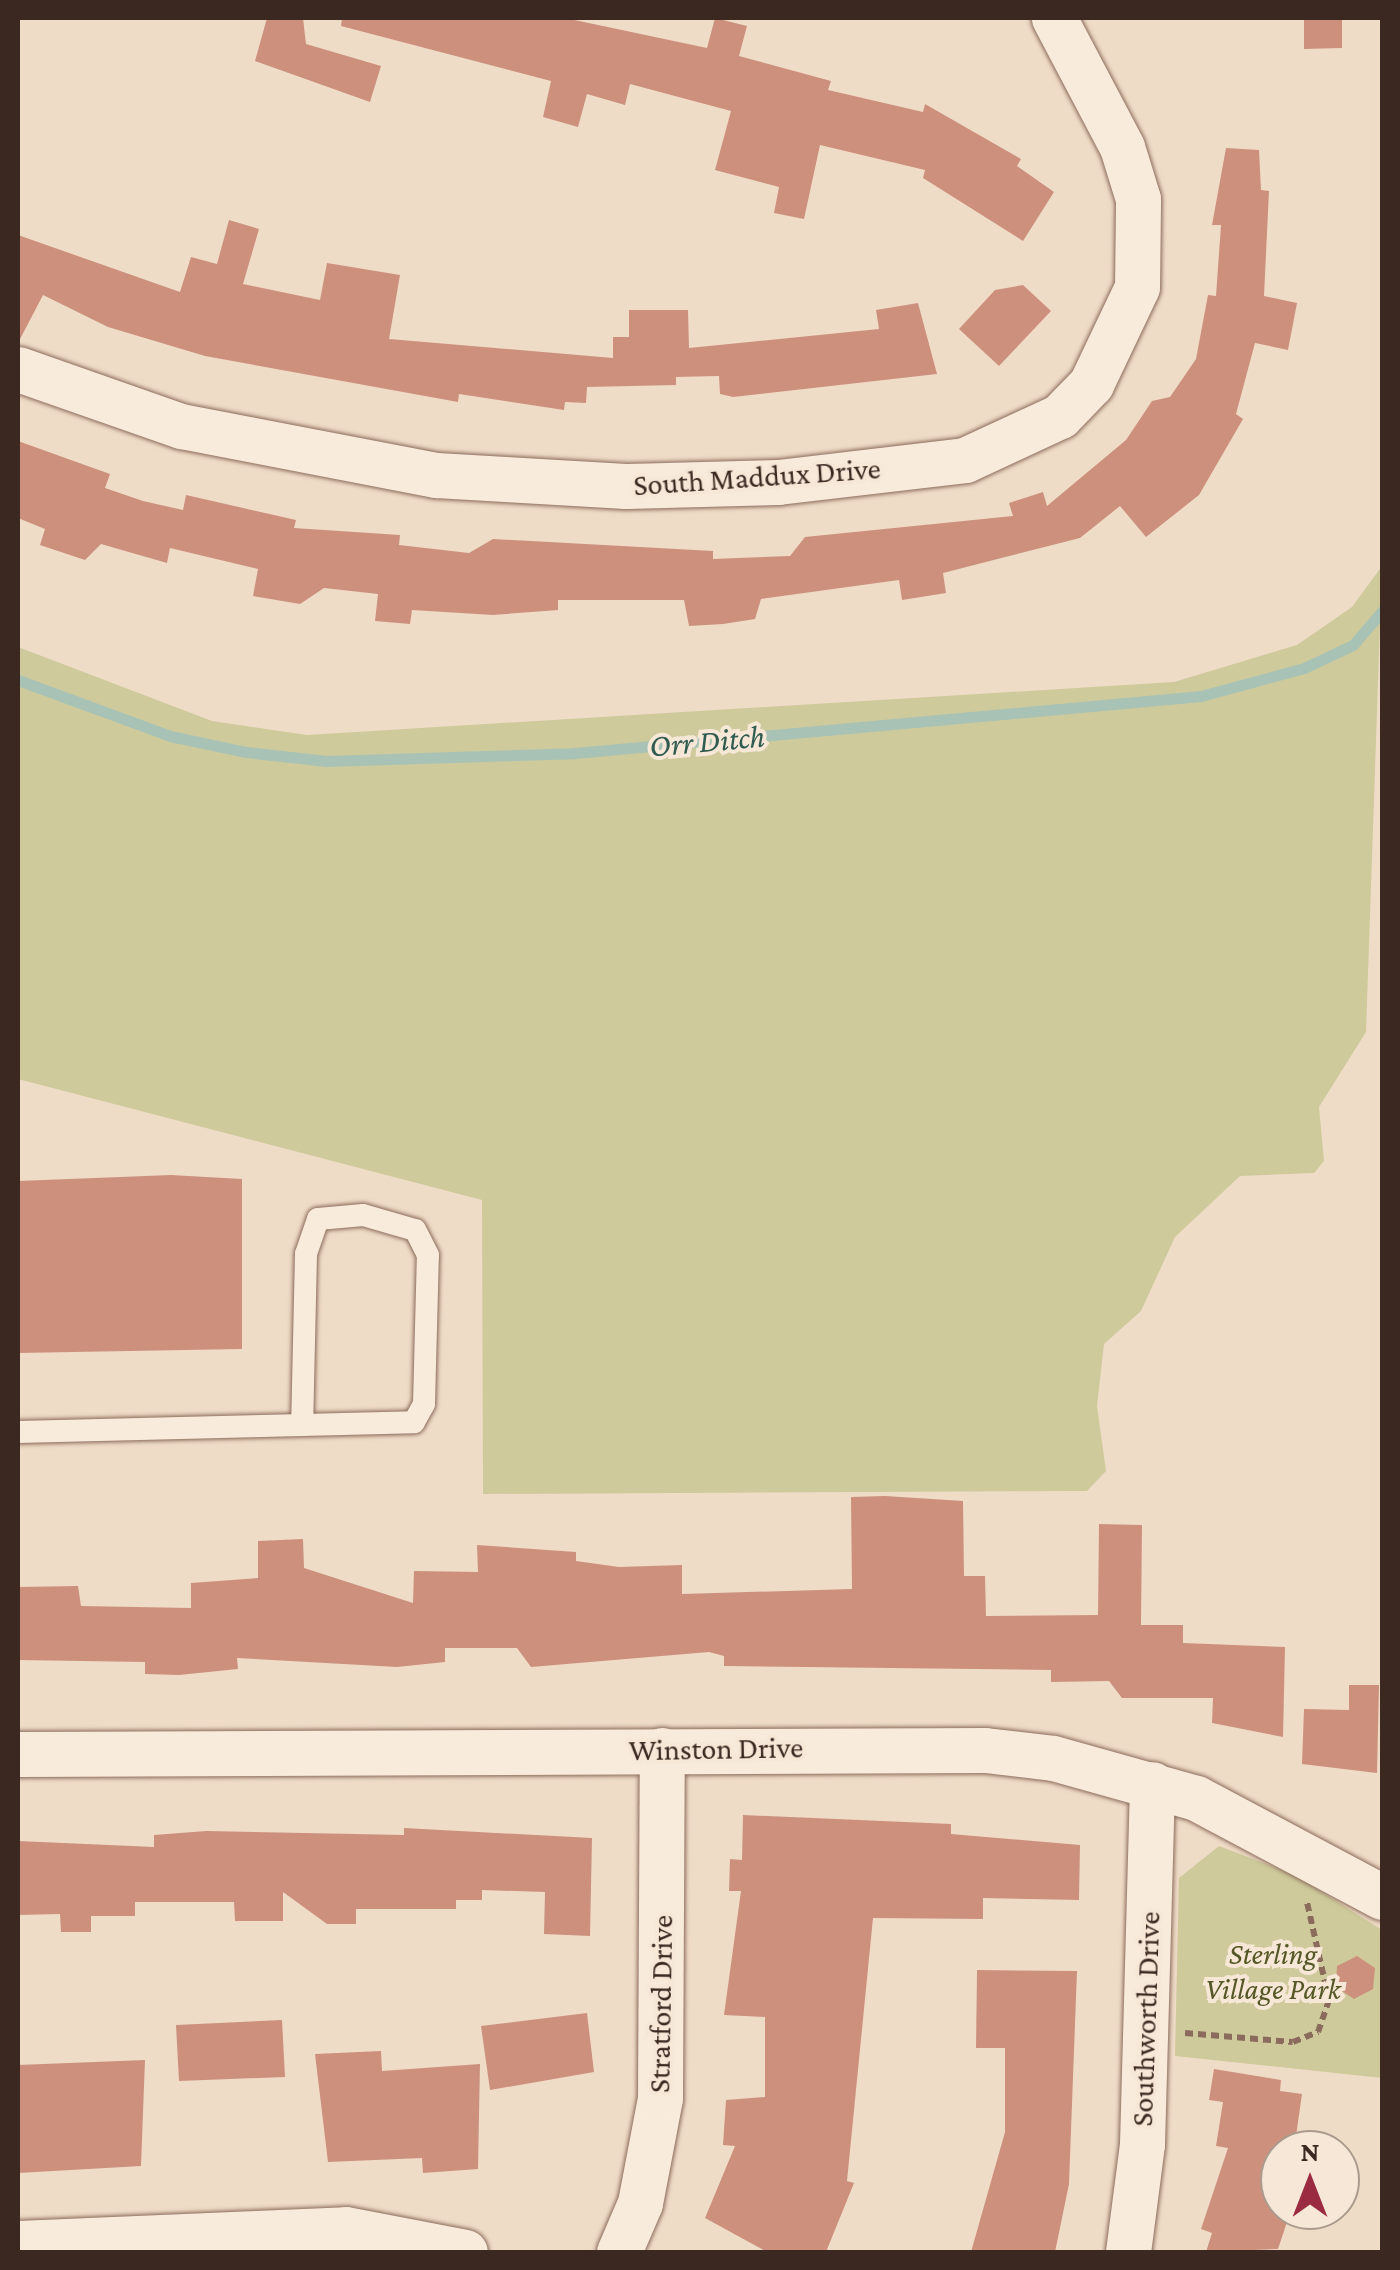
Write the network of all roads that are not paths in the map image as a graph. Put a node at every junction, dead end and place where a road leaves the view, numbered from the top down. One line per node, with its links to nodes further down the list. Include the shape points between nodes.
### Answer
1 (1054, 18): 2 (street, South Maddux Drive, via 1122,148 1138,199 1137,288 1118,338 1070,405 965,460 778,482 626,486 436,474 180,426)
2 (18, 369)
3 (302, 1424): 3 (lane, via 414,1422 424,1404 428,1255 415,1230 364,1214 318,1218 306,1254); 4 (lane)
4 (18, 1432)
5 (662, 1750): 6 (street, Winston Drive); 7 (street, Winston Drive, via 985,1750); 11 (street, Stratford Drive, via 660,2098 640,2203)
6 (18, 1754)
7 (1152, 1784): 8 (street, Winston Drive, via 1273,1831); 12 (street, Southworth Drive, via 1142,2144)
8 (1382, 1897)
9 (18, 2243): 10 (street, via 346,2229)
10 (465, 2252)
11 (619, 2252)
12 (1128, 2252)

